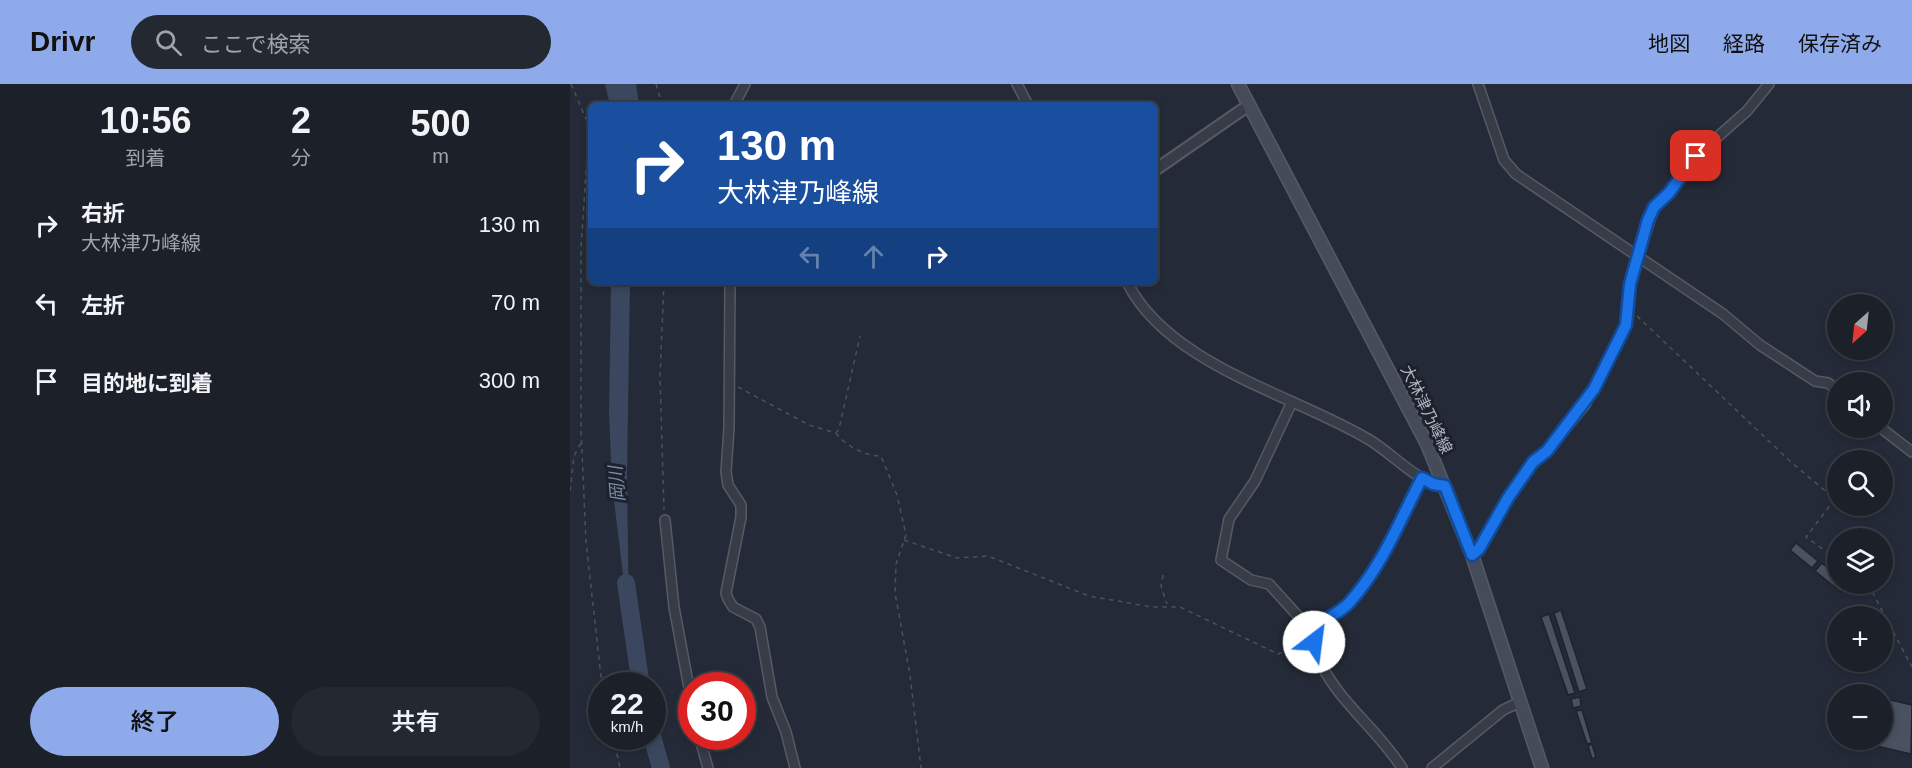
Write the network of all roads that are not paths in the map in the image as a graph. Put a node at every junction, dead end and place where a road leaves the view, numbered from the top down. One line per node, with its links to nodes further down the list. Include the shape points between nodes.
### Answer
1 (745, 84): 6 (street)
2 (1017, 84): 7 (street)
3 (1238, 84): 8 (main road, 大林津乃峰線)
4 (1478, 84): 10 (street, via 1504,160 1516,174)
5 (1769, 84): 10 (street, via 1747,111 1696,156 1654,207)
6 (736, 102)
7 (1026, 102)
8 (1249, 105): 9 (street); 18 (main road, 大林津乃峰線, via 1401,392)
9 (1158, 168)
10 (1638, 259): 13 (street, via 1723,314 1760,345 1815,381); 20 (street, via 1622,336 1584,405 1547,451 1533,462)
11 (730, 285): 26 (street, via 726,472 728,485 741,505 741,517 726,593 733,607 751,616 760,627 772,697)
12 (1129, 285): 14 (street, via 1146,313 1178,342)
13 (1827, 383)
14 (1292, 402): 17 (street, via 1368,439); 21 (street, via 1255,481 1229,519 1221,560 1251,580 1269,584)
15 (1893, 438): 16 (street)
16 (1912, 453)
17 (1422, 478): 18 (street); 21 (street, via 1371,573 1349,603)
18 (1445, 486): 20 (main road, 大林津乃峰線)
19 (665, 520): 22 (street, via 674,607)
20 (1472, 555): 23 (main road, 大林津乃峰線)
21 (1315, 631): 27 (street, via 1317,656 1342,697)
22 (686, 672)
23 (1520, 702): 28 (street, via 1503,710); 29 (main road, 大林津乃峰線)
24 (703, 750): 25 (street)
25 (708, 768)
26 (795, 768)
27 (1402, 768)
28 (1432, 768)
29 (1542, 768)

